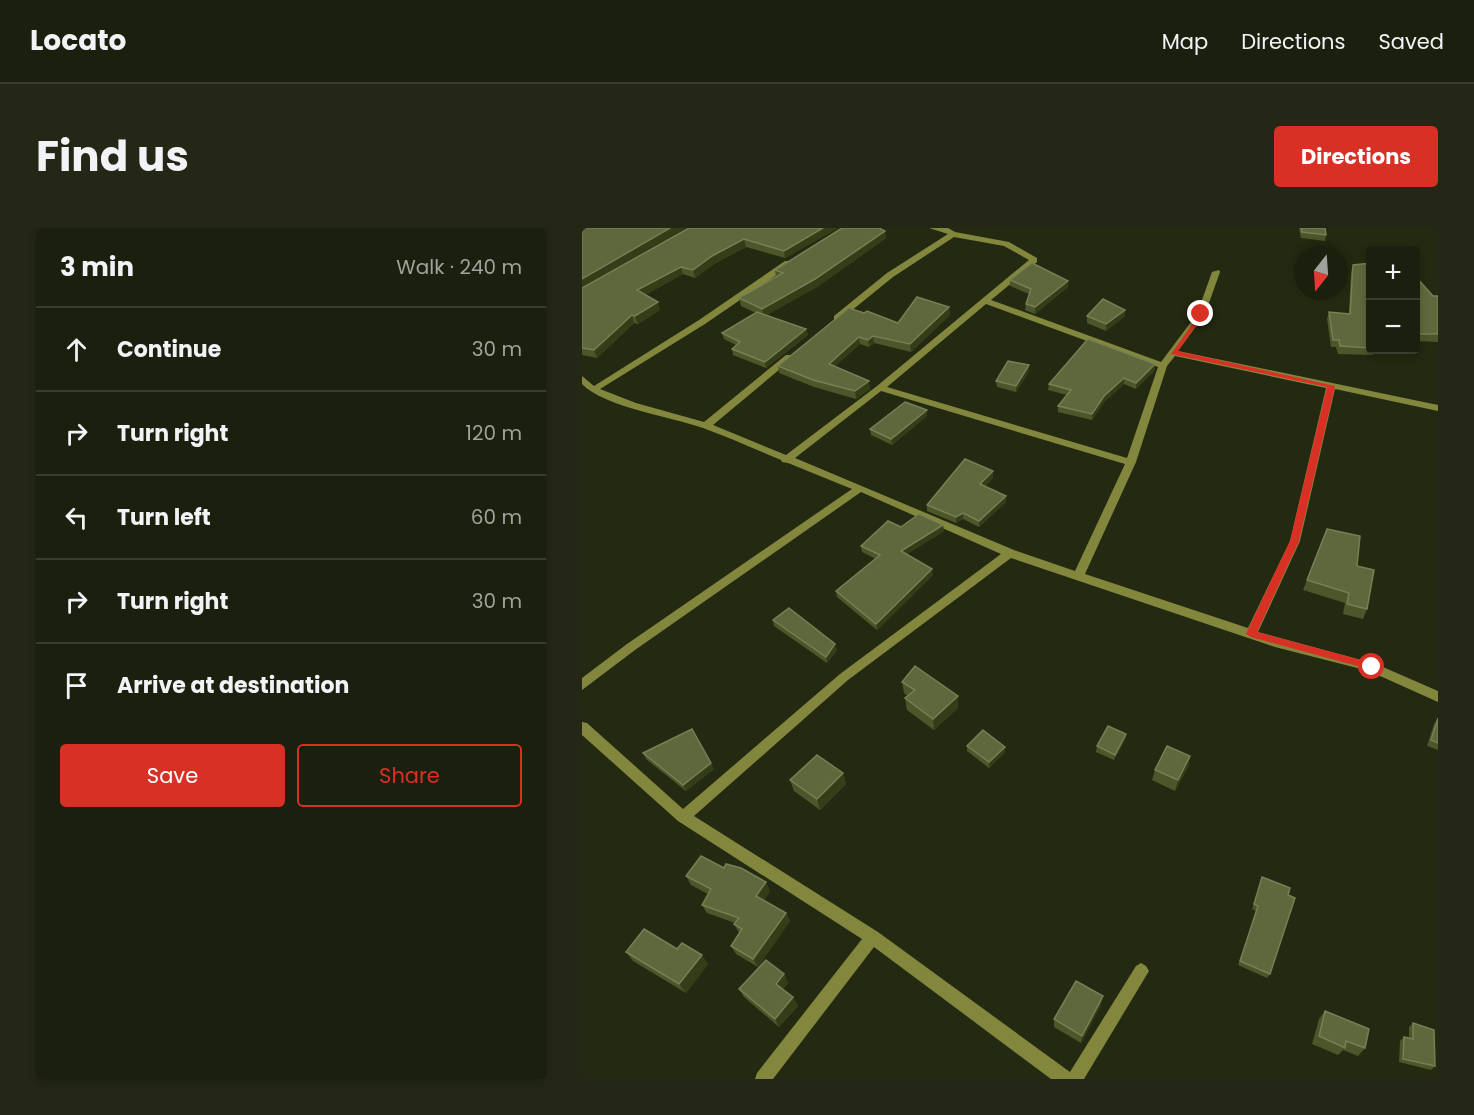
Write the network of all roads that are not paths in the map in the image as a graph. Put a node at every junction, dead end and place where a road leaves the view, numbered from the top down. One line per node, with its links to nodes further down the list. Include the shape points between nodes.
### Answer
1 (933, 228): 2 (street)
2 (953, 234): 5 (street, via 1006,244 1034,260); 6 (street, via 890,274)
3 (794, 259): 13 (street)
4 (1216, 272): 8 (street, via 1201,314)
5 (985, 301): 9 (street); 12 (street)
6 (827, 326)
7 (801, 348): 15 (street)
8 (1173, 352): 9 (street); 11 (street)
9 (1163, 366): 17 (street)
10 (582, 379): 13 (street)
11 (1331, 386): 14 (street); 21 (street, via 1295,541)
12 (880, 388): 16 (street); 17 (street)
13 (592, 390): 15 (street)
14 (1438, 408)
15 (705, 426): 16 (street)
16 (786, 460): 18 (street)
17 (1131, 462): 20 (street)
18 (860, 488): 19 (street); 22 (street)
19 (1010, 553): 20 (street); 25 (street, via 844,677)
20 (1079, 575): 21 (street)
21 (1251, 634): 23 (street, via 1372,667)
22 (582, 685)
23 (1438, 697)
24 (582, 727): 25 (street)
25 (683, 817): 26 (street)
26 (873, 937): 28 (street); 29 (street)
27 (1141, 971): 30 (street)
28 (763, 1079)
29 (1065, 1079)
30 (1075, 1079)

